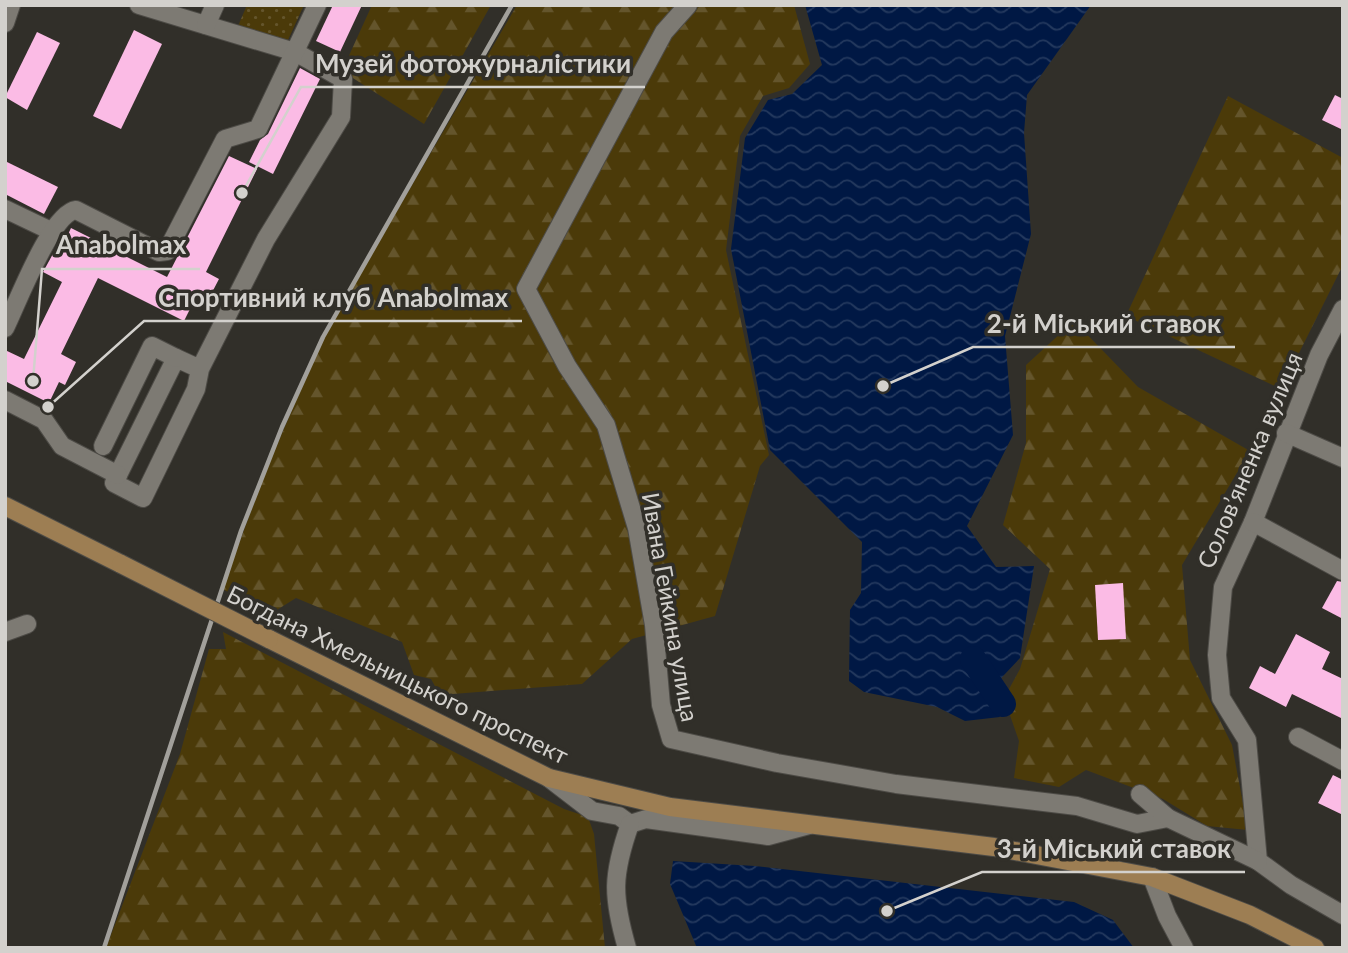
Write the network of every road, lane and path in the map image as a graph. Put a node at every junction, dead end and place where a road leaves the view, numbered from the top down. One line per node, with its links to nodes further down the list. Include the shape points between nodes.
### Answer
1 (11, 5): 6 (street)
2 (139, 5): 7 (street)
3 (215, 5): 7 (street)
4 (317, 5): 8 (street)
5 (688, 5): 29 (street, Ивана Гейкина улица, via 664,32 526,289 567,366 606,425 637,528 654,625 661,705 671,739 896,784 1077,806 1137,824)
6 (5, 23)
7 (206, 25): 8 (street)
8 (295, 52): 10 (street, via 258,129 225,139 167,251 76,210 66,212); 14 (street, via 343,79 341,117 266,239)
9 (5, 209): 10 (street)
10 (51, 231): 12 (street)
11 (1343, 309): 16 (street, Солов’яненка вулиця)
12 (5, 328)
13 (176, 358): 14 (street); 17 (street, via 152,346); 19 (street)
14 (200, 369): 19 (street, via 196,388 143,498 114,484)
15 (5, 400): 19 (street, via 44,420 62,446)
16 (1286, 433): 18 (street); 21 (street, Солов’яненка вулиця)
17 (103, 446)
18 (1343, 458)
19 (118, 475)
20 (5, 506): 27 (main road, Богдана Хмельницького проспект, bridge)
21 (1253, 522): 22 (street); 32 (street, Солов’яненка вулиця, via 1223,587 1217,655 1221,698 1247,740)
22 (1343, 571)
23 (27, 624): 24 (street)
24 (5, 632)
25 (1298, 737): 26 (street)
26 (1343, 761)
27 (549, 778): 30 (street, via 592,811 619,816); 31 (main road, Богдана Хмельницького проспект, via 649,804)
28 (1140, 794): 29 (street)
29 (1168, 818): 32 (street)
30 (631, 824): 31 (street, via 646,819 768,836); 35 (street, via 621,849 614,901)
31 (809, 825): 33 (main road, Богдана Хмельницького проспект, via 994,847)
32 (1258, 861): 34 (street)
33 (1152, 877): 36 (street); 37 (main road, Богдана Хмельницького проспект, via 1250,915)
34 (1343, 915)
35 (627, 948)
36 (1184, 948)
37 (1315, 948)

